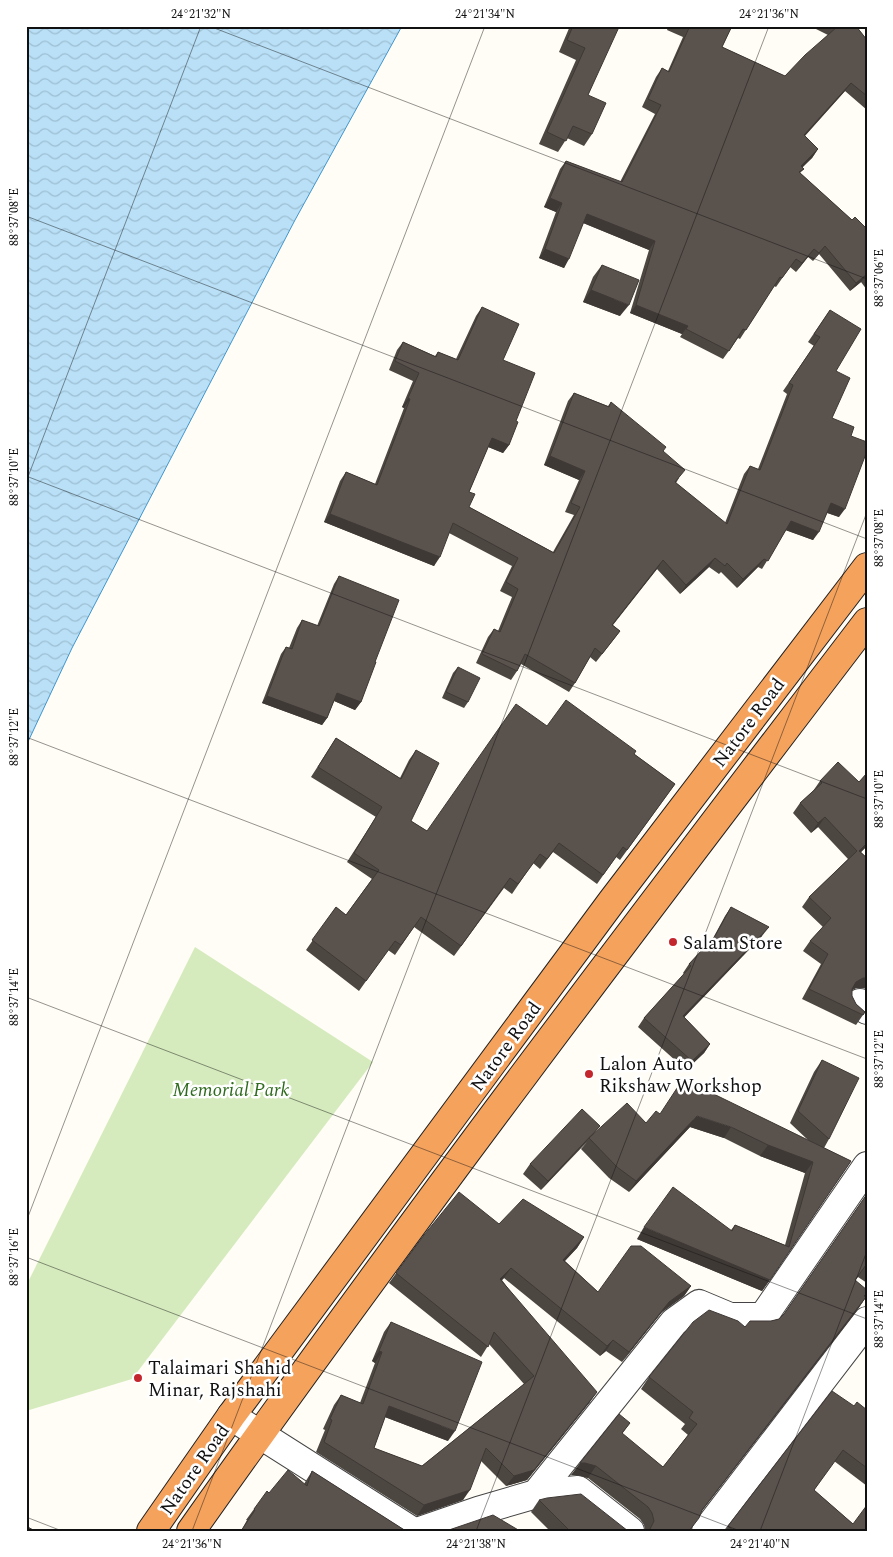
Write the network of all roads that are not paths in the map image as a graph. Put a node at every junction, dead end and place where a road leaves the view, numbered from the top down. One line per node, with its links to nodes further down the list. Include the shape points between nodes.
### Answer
1 (867, 567): 5 (highway, Natore Road, via 612,901)
2 (867, 622): 6 (highway, via 563,1022)
3 (867, 1166): 7 (street, via 763,1318 730,1317 699,1304 674,1322)
4 (867, 1321): 13 (street)
5 (231, 1416): 6 (street); 8 (highway, Natore Road)
6 (259, 1434): 9 (highway); 10 (street)
7 (536, 1494): 11 (street); 12 (street, via 578,1490)
8 (151, 1531)
9 (191, 1531)
10 (412, 1531)
11 (420, 1531)
12 (630, 1531)
13 (706, 1531)

